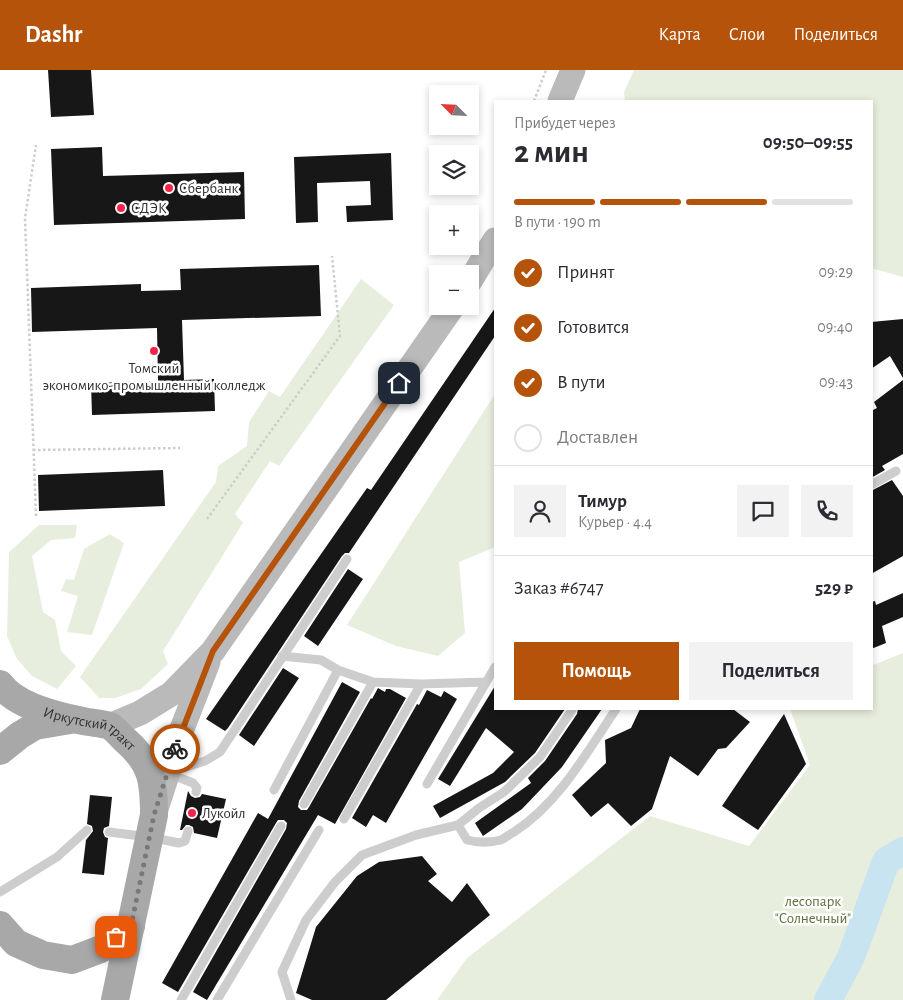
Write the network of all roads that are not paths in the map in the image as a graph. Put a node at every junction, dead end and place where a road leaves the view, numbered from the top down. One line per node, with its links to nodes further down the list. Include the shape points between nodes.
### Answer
1 (573, 70): 2 (main road)
2 (560, 100)
3 (494, 242): 4 (main road)
4 (479, 266)
5 (447, 315): 9 (main road)
6 (896, 471): 7 (lane)
7 (873, 485)
8 (346, 559): 10 (lane)
9 (213, 651): 20 (main road, via 171,694); 22 (main road)
10 (282, 656): 12 (lane, via 321,660); 22 (lane, via 220,752 205,761)
11 (494, 669): 14 (lane)
12 (338, 670): 13 (lane); 24 (lane)
13 (373, 682): 16 (lane); 26 (lane)
14 (486, 682): 16 (lane); 23 (lane)
15 (0, 684): 19 (main road, Иркутский тракт, via 21,702)
16 (422, 684): 27 (lane)
17 (572, 710): 28 (lane, via 540,756 504,792)
18 (615, 710): 28 (lane, via 579,764 529,822 502,839 480,843 467,840)
19 (74, 719): 20 (main road, Иркутский тракт); 21 (main road, via 35,726)
20 (110, 726): 29 (main road, Иркутский тракт, via 136,749 147,767 154,788)
21 (0, 751)
22 (167, 773): 25 (lane, via 193,783); 29 (main road)
23 (427, 784)
24 (274, 790)
25 (196, 792)
26 (304, 804)
27 (344, 819)
28 (458, 825): 41 (lane, via 416,835 362,855 335,882 306,920 282,972)
29 (152, 826): 33 (lane, via 182,843); 34 (lane); 37 (main road, Иркутский тракт)
30 (281, 826): 39 (lane)
31 (86, 830): 35 (lane, via 57,857)
32 (319, 830): 40 (lane)
33 (188, 831)
34 (109, 832)
35 (0, 892)
36 (0, 925): 37 (main road, via 16,943 43,955 72,960 101,948)
37 (131, 926): 38 (main road, Иркутский тракт)
38 (118, 1000)
39 (181, 1000)
40 (217, 1000)
41 (291, 1000)

